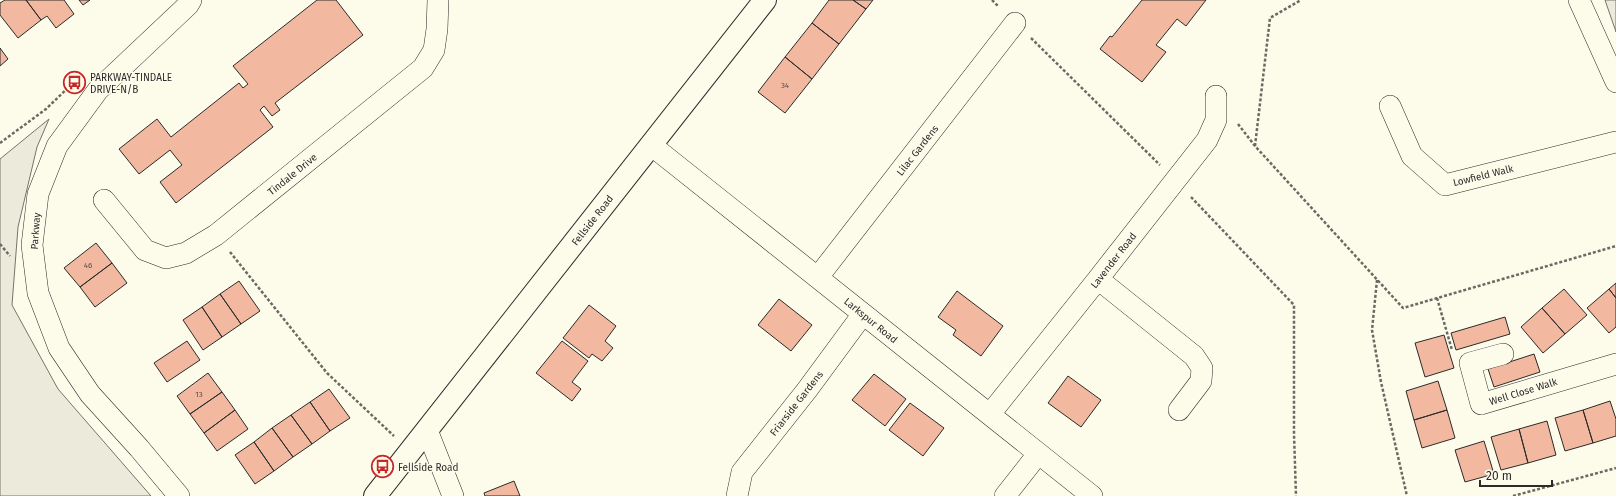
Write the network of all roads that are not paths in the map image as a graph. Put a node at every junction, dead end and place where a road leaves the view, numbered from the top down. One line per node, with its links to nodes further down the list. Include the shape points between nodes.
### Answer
1 (191, 0): 21 (street, Parkway, via 98,90 57,146 38,194 32,245 38,293 59,348 90,394)
2 (438, 0): 11 (street, Tindale Drive, via 434,50 423,68 216,235 186,254 166,258 144,250)
3 (765, 0): 10 (street, Fellside Road)
4 (1579, 0): 6 (street)
5 (1015, 23): 12 (street, Lilac Gardens)
6 (1616, 82)
7 (1216, 96): 13 (street, Lavender Road, via 1216,120 1207,140)
8 (1390, 106): 9 (street, Lowfield Walk, via 1412,156 1445,185)
9 (1616, 142)
10 (651, 145): 12 (street, Larkspur Road); 19 (street, Fellside Road)
11 (104, 200)
12 (818, 277): 14 (street, Larkspur Road)
13 (1098, 279): 17 (street, via 1194,356 1202,368 1201,381); 18 (street, Lavender Road)
14 (863, 314): 18 (street, Larkspur Road); 24 (street, Friarside Gardens, via 742,472)
15 (1503, 354): 16 (street, Well Close Walk, via 1470,363 1481,404)
16 (1616, 364)
17 (1180, 410)
18 (990, 414): 20 (street, Larkspur Road)
19 (427, 430): 22 (street, Fellside Road); 23 (street)
20 (1038, 454): 25 (street); 26 (street, Larkspur Road)
21 (179, 496)
22 (375, 496)
23 (453, 496)
24 (737, 496)
25 (1005, 496)
26 (1092, 496)

